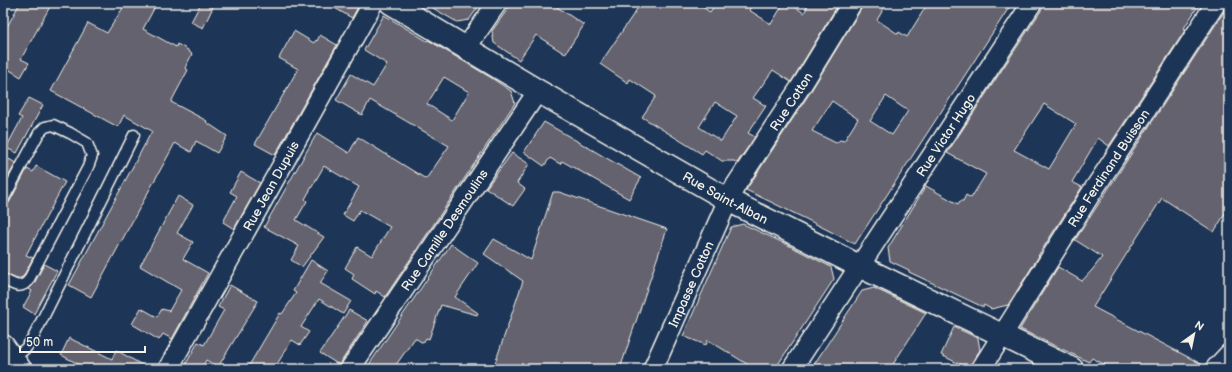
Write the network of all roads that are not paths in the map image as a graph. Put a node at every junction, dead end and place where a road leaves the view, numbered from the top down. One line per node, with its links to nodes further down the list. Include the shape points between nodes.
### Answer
1 (373, 3): 17 (street, Rue Jean Dupuis)
2 (391, 3): 7 (street, Rue Saint-Alban)
3 (497, 3): 7 (street)
4 (852, 3): 11 (street, Rue Cotton)
5 (1032, 3): 12 (street, Rue Victor Hugo)
6 (1216, 3): 14 (street, Rue Ferdinand Buisson, via 1090,195)
7 (466, 48): 8 (street, Rue Saint-Alban)
8 (538, 91): 11 (street, Rue Saint-Alban); 18 (street, Rue Camille Desmoulins)
9 (134, 136): 16 (lane, via 33,338 26,348)
10 (3, 200): 13 (lane, via 39,133 45,127 53,125 87,144 92,156 88,167 28,281 18,286)
11 (728, 200): 12 (street, Rue Saint-Alban); 19 (street, Impasse Cotton)
12 (860, 266): 14 (street, Rue Saint-Alban); 20 (street, Rue Victor Hugo)
13 (3, 279)
14 (1003, 335): 21 (street, Rue Ferdinand Buisson); 22 (street, Rue Saint-Alban)
15 (1229, 354): 23 (street)
16 (12, 358)
17 (168, 369)
18 (350, 369)
19 (653, 369)
20 (792, 369)
21 (981, 369)
22 (1072, 369)
23 (1216, 369)

